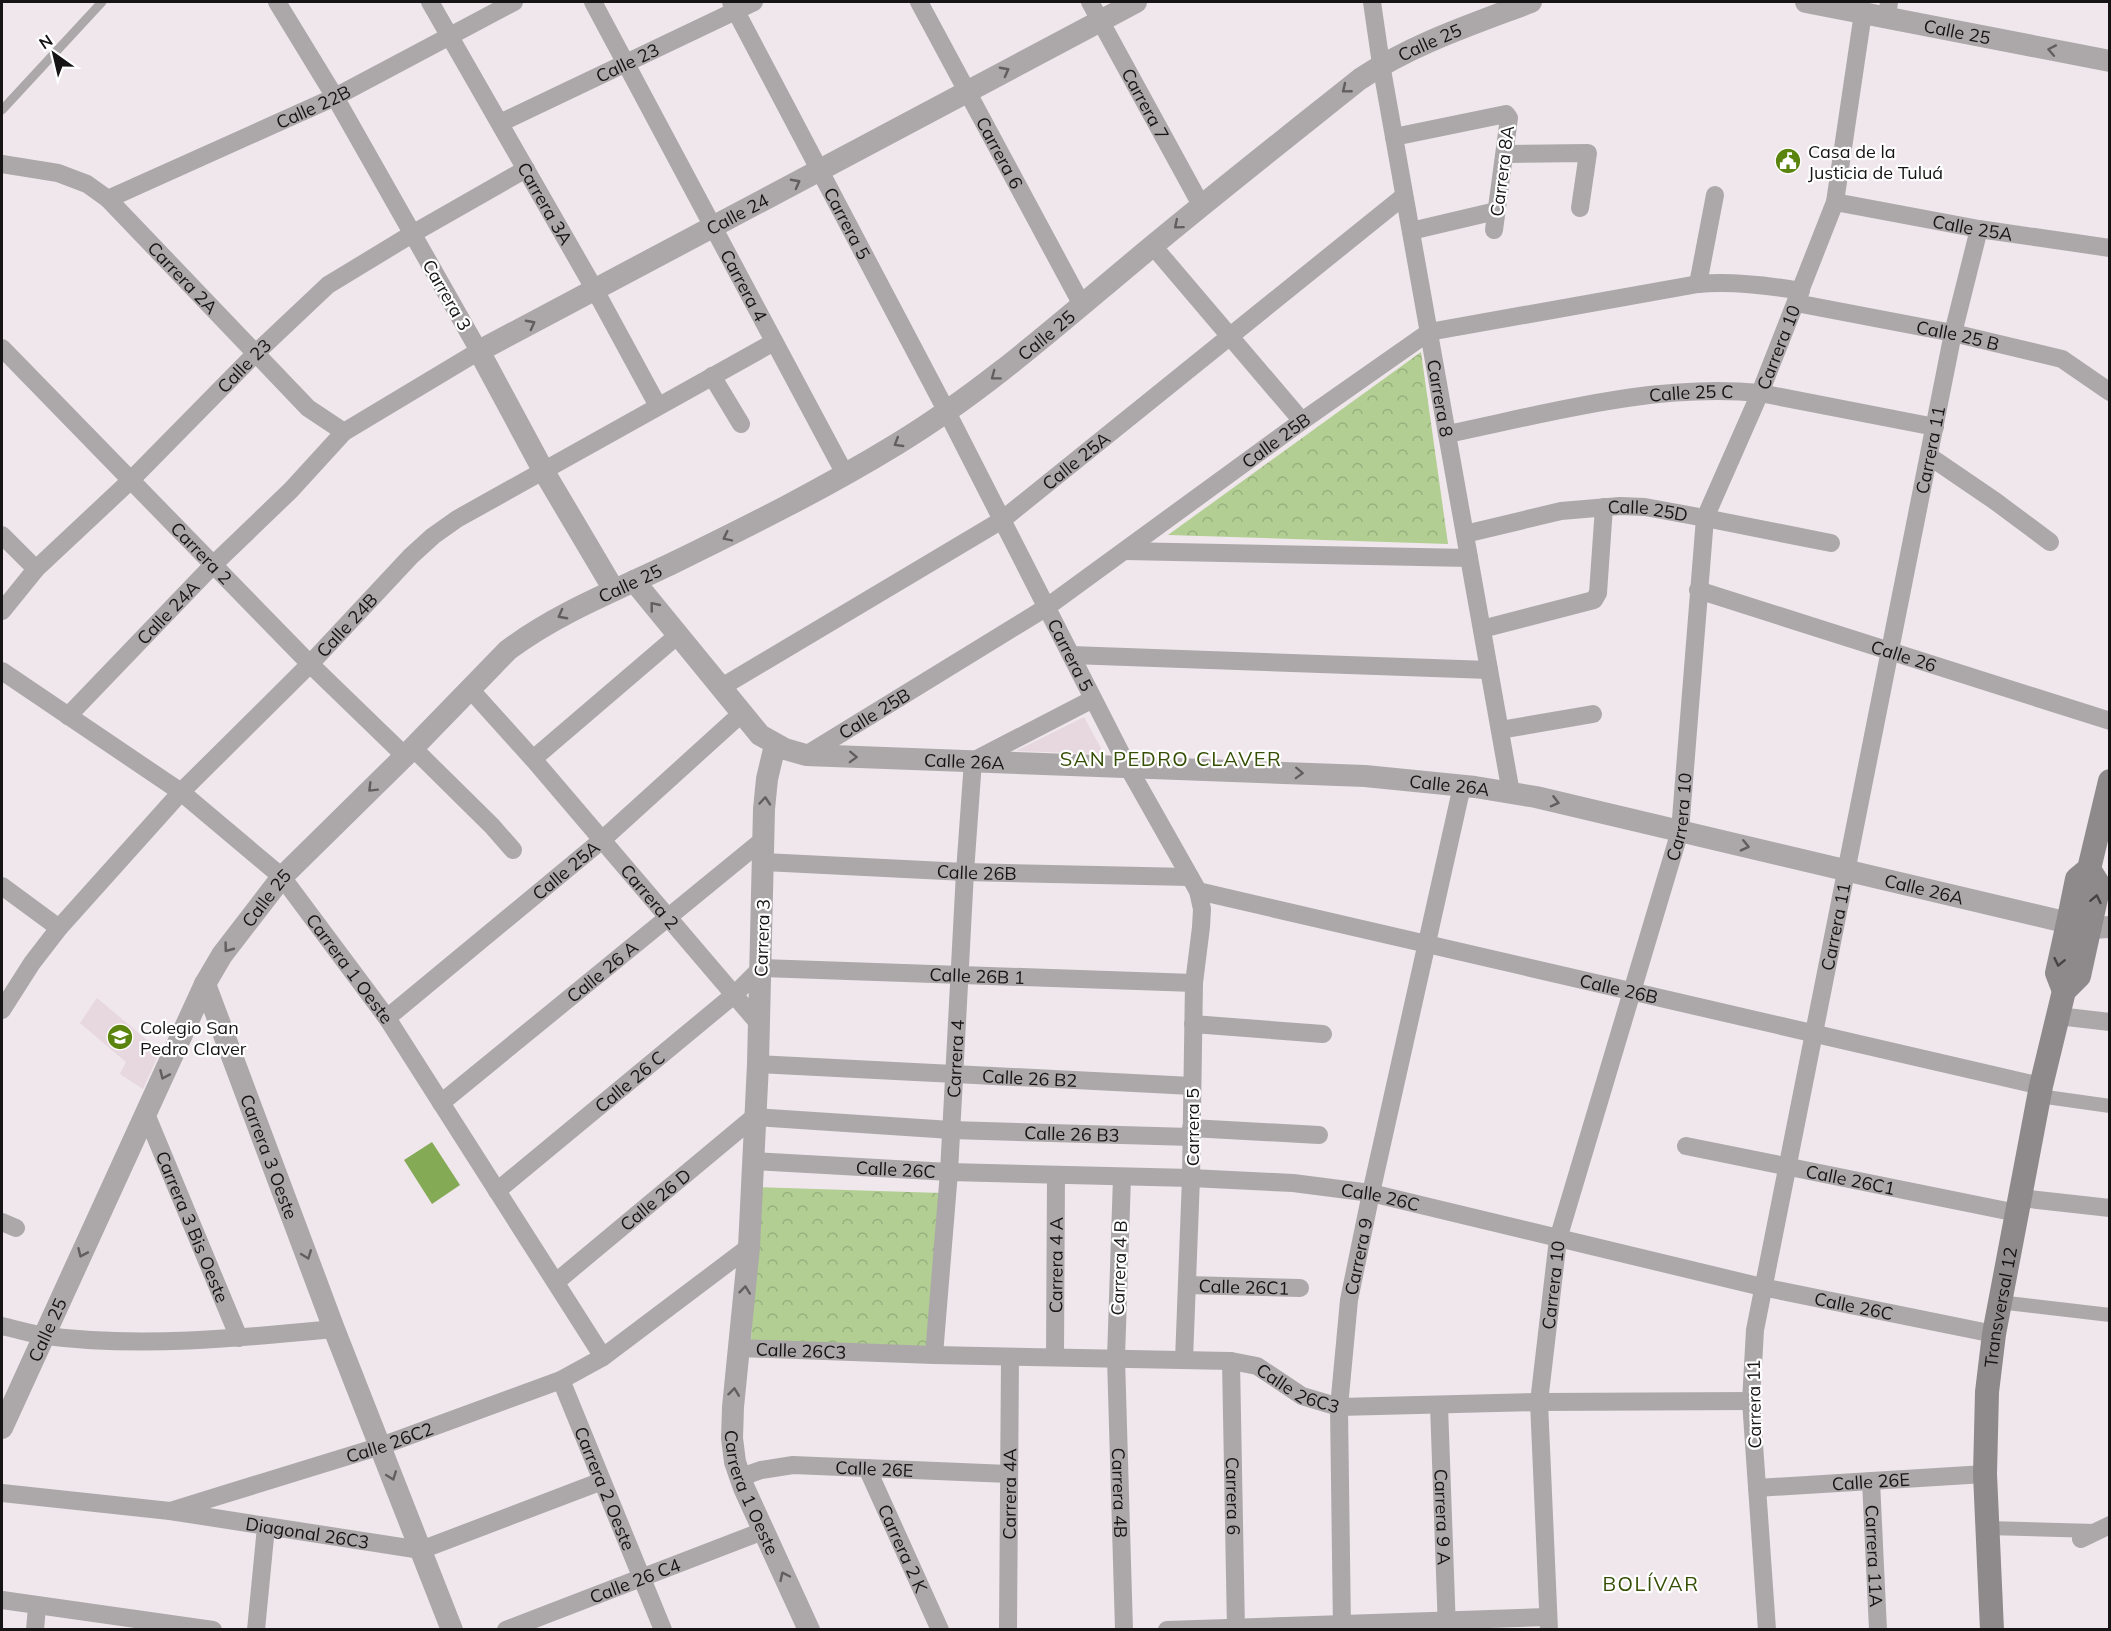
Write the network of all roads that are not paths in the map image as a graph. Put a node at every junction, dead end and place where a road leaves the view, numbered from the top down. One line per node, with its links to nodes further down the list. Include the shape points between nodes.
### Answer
1 (102, 2): 22 (lane)
2 (430, 2): 16 (street, Carrera 3A)
3 (514, 2): 16 (street, Calle 22B)
4 (593, 2): 18 (street, Carrera 4)
5 (754, 2): 12 (street, Calle 23)
6 (919, 2): 20 (street, Carrera 6)
7 (1136, 2): 14 (street, Calle 24)
8 (1372, 2): 19 (street, Carrera 8)
9 (1531, 2): 19 (street, Calle 25)
10 (1806, 2): 15 (street, Calle 25)
11 (283, 4): 21 (street, Carrera 3)
12 (733, 6): 18 (street, Calle 23); 28 (street, Carrera 5)
13 (1888, 9): 15 (street, Calle 25); 17 (street, Calle 25, one-way to 13)
14 (1095, 11): 20 (street, Calle 24, one-way to 14); 33 (street, Carrera 7)
15 (1863, 13): 32 (street, Carrera 10)
16 (450, 36): 21 (street, Calle 22B); 23 (street, Carrera 3A)
17 (2109, 61)
18 (626, 63): 23 (street, Calle 23); 36 (street, Carrera 4)
19 (1381, 64): 24 (street, Carrera 8); 33 (street, Calle 25, one-way to 33)
20 (967, 91): 28 (street, Calle 24); 46 (street, Carrera 6)
21 (335, 97): 31 (street, Calle 22B); 40 (street, Carrera 3)
22 (2, 110)
23 (500, 123): 27 (street, Carrera 3A)
24 (1394, 137): 25 (street, Carrera 8A, via 1506,114 1509,118); 30 (street, Carrera 8)
25 (1505, 154): 34 (street, via 1588,153); 35 (street, Carrera 8A)
26 (2, 164): 31 (street, Carrera 2A, via 58,172 87,184)
27 (526, 169): 40 (street, Calle 23); 44 (street, Carrera 3A)
28 (820, 170): 36 (street, Calle 24, one-way to 28); 58 (street, Carrera 5)
29 (1715, 195): 43 (street)
30 (1404, 196): 39 (street, Carrera 8); 49 (street, Calle 25A)
31 (108, 199): 53 (street, Carrera 2A)
32 (1835, 202): 37 (street, Calle 25A); 45 (street, Carrera 10)
33 (1201, 205): 41 (street, Calle 25, one-way to 41)
34 (1580, 208)
35 (1496, 211): 38 (street, Carrera 8A); 39 (street)
36 (713, 227): 44 (street, Calle 24); 50 (street, Carrera 4)
37 (1979, 229): 42 (street, Calle 25A); 48 (street, Carrera 11)
38 (1494, 230)
39 (1411, 231): 47 (street, Carrera 8)
40 (412, 234): 52 (street, Carrera 3); 53 (street, Calle 23, via 328,285)
41 (1153, 246): 46 (street, Calle 25); 49 (street)
42 (2109, 248)
43 (1698, 284): 45 (street, Calle 25B, via 1749,282); 47 (street, Calle 25B)
44 (595, 290): 52 (street, Calle 24, one-way to 44); 57 (street, Carrera 3A)
45 (1798, 297): 48 (street, Calle 25 B); 56 (street, Carrera 10)
46 (1082, 305): 58 (street, Calle 25, one-way to 58)
47 (1429, 332): 59 (street, Calle 25B); 63 (street, Carrera 8)
48 (1953, 333): 55 (street, Calle 25 B, via 2062,359); 61 (street, Carrera 11)
49 (1228, 336): 59 (street); 70 (street, Calle 25A)
50 (774, 342): 54 (street, Calle 24B); 66 (street, Carrera 4)
51 (2, 348): 67 (street, Carrera 2)
52 (479, 351): 62 (street, Calle 24); 65 (street, Carrera 3)
53 (256, 353): 62 (street, Carrera 2A, via 308,408); 67 (street, Calle 23)
54 (712, 376): 57 (street, Calle 24B); 60 (street)
55 (2109, 392)
56 (1760, 393): 61 (street, Calle 25 C); 63 (street, Calle 25 C, via 1646,394); 69 (street, Carrera 10)
57 (658, 406): 65 (street, Calle 24B)
58 (947, 412): 66 (street, Calle 25, one-way to 66); 70 (street, Carrera 5)
59 (1302, 421): 75 (street, Calle 25B)
60 (741, 424)
61 (1935, 427): 64 (street, Carrera 11)
62 (344, 432): 77 (street, Calle 24A)
63 (1447, 434): 71 (street, Carrera 8)
64 (1929, 456): 73 (street); 85 (street, Carrera 11)
65 (543, 470): 79 (street, Carrera 3); 87 (street, Calle 24B, via 433,536)
66 (845, 474): 79 (street, Calle 25, one-way to 79, via 775,513)
67 (131, 480): 77 (street, Carrera 2); 78 (street, Calle 23)
68 (1604, 507): 69 (street, Calle 25D, via 1645,507); 71 (street, Calle 25D, via 1561,511); 83 (street, via 1598,593 1594,600)
69 (1705, 518): 74 (street, Calle 25D); 80 (street, Carrera 10)
70 (1002, 519): 81 (street, Carrera 5); 91 (street, Calle 25A)
71 (1465, 534): 76 (street, Carrera 8)
72 (2, 535): 78 (street)
73 (2050, 542)
74 (1831, 543)
75 (1125, 551): 76 (street); 81 (street, Calle 25B)
76 (1469, 558): 83 (street, Carrera 8)
77 (213, 565): 87 (street, Carrera 2); 95 (street, Calle 24A)
78 (36, 569): 82 (street, Calle 23)
79 (624, 586): 84 (street, Carrera 3, one-way to 79); 90 (street, Calle 25, one-way to 90, via 568,611 528,635)
80 (1698, 590): 85 (street, Calle 26); 108 (street, Carrera 10)
81 (1047, 608): 86 (street, Carrera 5); 100 (street, Calle 25B)
82 (2, 611)
83 (1482, 629): 88 (street, Carrera 8)
84 (678, 635): 91 (street, Carrera 3); 101 (street)
85 (1890, 651): 96 (street, Calle 26); 113 (street, Carrera 11)
86 (1071, 655): 88 (street); 92 (street, Carrera 5)
87 (309, 664): 99 (street, Carrera 2); 106 (street, Calle 24B)
88 (1489, 670): 97 (street, Carrera 8)
89 (2, 671): 95 (street, Carrera 1 Oeste)
90 (469, 688): 99 (street, Calle 25); 101 (street, Carrera 2)
91 (720, 688): 93 (street, Carrera 3)
92 (1094, 699): 102 (street); 103 (street, Carrera 5)
93 (741, 714): 98 (street, Carrera 3); 110 (street, Calle 25A)
94 (1593, 714): 97 (street)
95 (68, 716): 106 (street, Carrera 1 Oeste)
96 (2109, 721)
97 (1500, 730): 107 (street, Carrera 8)
98 (775, 745): 100 (street, Calle 26A); 109 (street, Carrera 3, one-way to 98, via 767,779)
99 (409, 752): 111 (street, Carrera 2, via 492,825); 115 (street, Calle 25, one-way to 115)
100 (806, 755): 102 (street, Calle 26A, one-way to 102)
101 (533, 759): 110 (street, Carrera 2)
102 (973, 761): 103 (street, Calle 26A); 114 (street, Carrera 4)
103 (1128, 767): 104 (street, Calle 26A, one-way to 104, via 1365,776); 116 (street, Carrera 5)
104 (1462, 786): 107 (street, Calle 26A); 121 (street, Carrera 9)
105 (2109, 788): 119 (main road, Transversal 12, via 2089,869 2098,885)
106 (182, 792): 115 (street, Carrera 1 Oeste); 120 (street, Calle 24B)
107 (1511, 793): 108 (street, Calle 26A, one-way to 108)
108 (1680, 831): 113 (street, Calle 26A, one-way to 113); 126 (street, Carrera 10)
109 (764, 839): 112 (street, Carrera 3); 118 (street, Calle 26 A)
110 (602, 840): 118 (street, Carrera 2); 130 (street, Calle 25A)
111 (513, 850)
112 (764, 862): 114 (street, Calle 26B); 122 (street, Carrera 3)
113 (1846, 870): 119 (street, Calle 26A); 134 (street, Carrera 11)
114 (965, 872): 116 (street, Calle 26B); 123 (street, Carrera 4)
115 (282, 878): 125 (street, Calle 25, one-way to 125, via 222,955); 130 (street, Carrera 1 Oeste)
116 (1194, 884): 121 (street, Calle 26B); 124 (street, Carrera 5, via 1202,909)
117 (2, 886): 120 (street)
118 (669, 917): 127 (street, Carrera 2); 140 (street, Calle 26 A)
119 (2089, 926): 129 (main road, Transversal 12, via 2079,976 2064,991)
120 (58, 928): 128 (street, Calle 24B)
121 (1427, 946): 126 (street, Calle 26B); 155 (street, Carrera 9)
122 (761, 968): 123 (street, Calle 26B 1); 127 (street, Calle 26 C); 132 (street, Carrera 3)
123 (960, 974): 124 (street, Calle 26B 1); 137 (street, Carrera 4)
124 (1194, 983): 133 (street, Carrera 5)
125 (205, 984): 142 (street, Calle 25, one-way to 142); 167 (street, Carrera 3 Oeste, one-way to 167)
126 (1632, 991): 134 (street, Calle 26B); 158 (street, Carrera 10)
127 (735, 994): 132 (street, Carrera 2); 154 (street, Calle 26 C)
128 (2, 1010)
129 (2058, 1016): 131 (street); 139 (main road, Transversal 12)
130 (387, 1018): 140 (street, Carrera 1 Oeste)
131 (2109, 1022)
132 (759, 1024): 136 (street, Carrera 3)
133 (1193, 1024): 135 (street); 138 (street, Carrera 5)
134 (1814, 1032): 139 (street, Calle 26B); 149 (street, Carrera 11)
135 (1323, 1034)
136 (758, 1064): 137 (street, Calle 26 B2); 143 (street, Carrera 3)
137 (955, 1074): 138 (street, Calle 26 B2); 144 (street, Carrera 4)
138 (1192, 1086): 145 (street, Carrera 5)
139 (2040, 1091): 141 (street, Calle 26B); 156 (main road, Transversal 12)
140 (441, 1103): 154 (street, Carrera 1 Oeste)
141 (2109, 1106)
142 (146, 1114): 169 (street, Calle 25, one-way to 169); 170 (street, Carrera 3 Bis Oeste)
143 (754, 1117): 144 (street); 148 (street, Carrera 3); 160 (street, Calle 26 D)
144 (951, 1130): 145 (street, Calle 26 B3); 150 (street, Carrera 4)
145 (1191, 1133): 146 (street, Calle 26 B3); 153 (street, Carrera 5)
146 (1319, 1135)
147 (1686, 1146): 149 (street, Calle 26C1)
148 (752, 1161): 150 (street, Calle 26C); 159 (street, Carrera 3)
149 (1786, 1167): 156 (street, Calle 26C1); 162 (street, Carrera 11)
150 (949, 1172): 151 (street, Calle 26C); 172 (street, Carrera 4)
151 (1056, 1175): 152 (street, Calle 26C); 175 (street, Carrera 4 A)
152 (1122, 1176): 153 (street, Calle 26C); 176 (street, Carrera 4 B)
153 (1191, 1178): 155 (street, Calle 26C, via 1293,1183); 161 (street, Carrera 5)
154 (497, 1191): 160 (street, Carrera 1 Oeste)
155 (1371, 1193): 158 (street, Calle 26C); 183 (street, Carrera 9, via 1349,1300)
156 (2018, 1205): 157 (street); 164 (main road, Transversal 12)
157 (2109, 1208)
158 (1558, 1239): 162 (street, Calle 26C); 181 (street, Carrera 10)
159 (749, 1247): 171 (street, Carrera 3, one-way to 159); 173 (street)
160 (556, 1282): 173 (street, Carrera 1 Oeste)
161 (1187, 1285): 163 (street, Calle 26C1); 177 (street, Carrera 5)
162 (1762, 1287): 168 (street, Calle 26C); 180 (street, Carrera 11)
163 (1300, 1288)
164 (1999, 1302): 165 (street); 168 (main road, Transversal 12)
165 (2109, 1315)
166 (2, 1326): 169 (street)
167 (334, 1329): 170 (street); 185 (street, Carrera 3 Oeste)
168 (1994, 1334): 188 (main road, Transversal 12, via 1987,1392)
169 (45, 1336): 170 (street, via 186,1341); 184 (street, Calle 25)
170 (239, 1338)
171 (740, 1348): 172 (street, Calle 26C3); 189 (street, Carrera 1 Oeste, one-way to 171, via 732,1438)
172 (934, 1355): 174 (street, Calle 26C3)
173 (603, 1357): 179 (street, Calle 26C2)
174 (1010, 1357): 175 (street, Calle 26C3); 187 (street, Carrera 4A)
175 (1055, 1357): 176 (street, Calle 26C3)
176 (1116, 1359): 177 (street, Calle 26C3); 217 (street, Carrera 4B)
177 (1184, 1360): 178 (street, Calle 26C3)
178 (1232, 1361): 183 (street, Calle 26C3, via 1257,1366 1302,1396); 207 (street, Carrera 6)
179 (561, 1380): 185 (street, Calle 26C2); 190 (street, Carrera 2 Oeste)
180 (1751, 1401): 181 (street, Calle 26C3); 192 (street, Carrera 11)
181 (1539, 1402): 182 (street, Calle 26C3); 203 (street, Carrera 10)
182 (1439, 1405): 183 (street, Calle 26C3); 204 (street, Carrera 9 A)
183 (1340, 1407): 206 (street, Carrera 9)
184 (2, 1428)
185 (381, 1446): 194 (street, Calle 26C2); 199 (street, Carrera 3 Oeste, one-way to 199)
186 (867, 1468): 187 (street, Calle 26E); 189 (street, Calle 26E, via 793,1465); 215 (street, Carrera 2 K)
187 (1009, 1474): 216 (street, Carrera 4A)
188 (1985, 1474): 191 (street, Calle 26E); 196 (main road, Transversal 12)
189 (741, 1477): 197 (street, Carrera 1 Oeste)
190 (602, 1481): 199 (street, Diagonal 26C3); 200 (street, Carrera 2 Oeste)
191 (1871, 1481): 192 (street, Calle 26E); 220 (street, Carrera 11A)
192 (1757, 1488): 219 (street, Carrera 11)
193 (2, 1493): 194 (street, Diagonal 26C3)
194 (170, 1511): 195 (street, Diagonal 26C3)
195 (266, 1527): 199 (street, Diagonal 26C3); 210 (street)
196 (1988, 1528): 198 (street); 221 (main road, Transversal 12)
197 (764, 1531): 200 (street, Calle 26 C4); 214 (street, Carrera 1 Oeste, one-way to 197)
198 (2096, 1532)
199 (421, 1550): 211 (street, Carrera 3 Oeste)
200 (642, 1579): 212 (street, Calle 26 C4); 213 (street, Carrera 2 Oeste)
201 (2, 1600): 202 (street)
202 (37, 1606): 205 (street); 208 (street)
203 (1549, 1623): 204 (street)
204 (1447, 1625): 206 (street)
205 (150, 1626): 209 (street)
206 (1342, 1627): 207 (street)
207 (1236, 1628): 218 (street)
208 (35, 1629)
209 (213, 1629)
210 (256, 1629)
211 (452, 1629)
212 (506, 1629)
213 (663, 1629)
214 (809, 1629)
215 (940, 1629)
216 (1008, 1629)
217 (1124, 1629)
218 (1167, 1629)
219 (1767, 1629)
220 (1878, 1629)
221 (1992, 1629)

